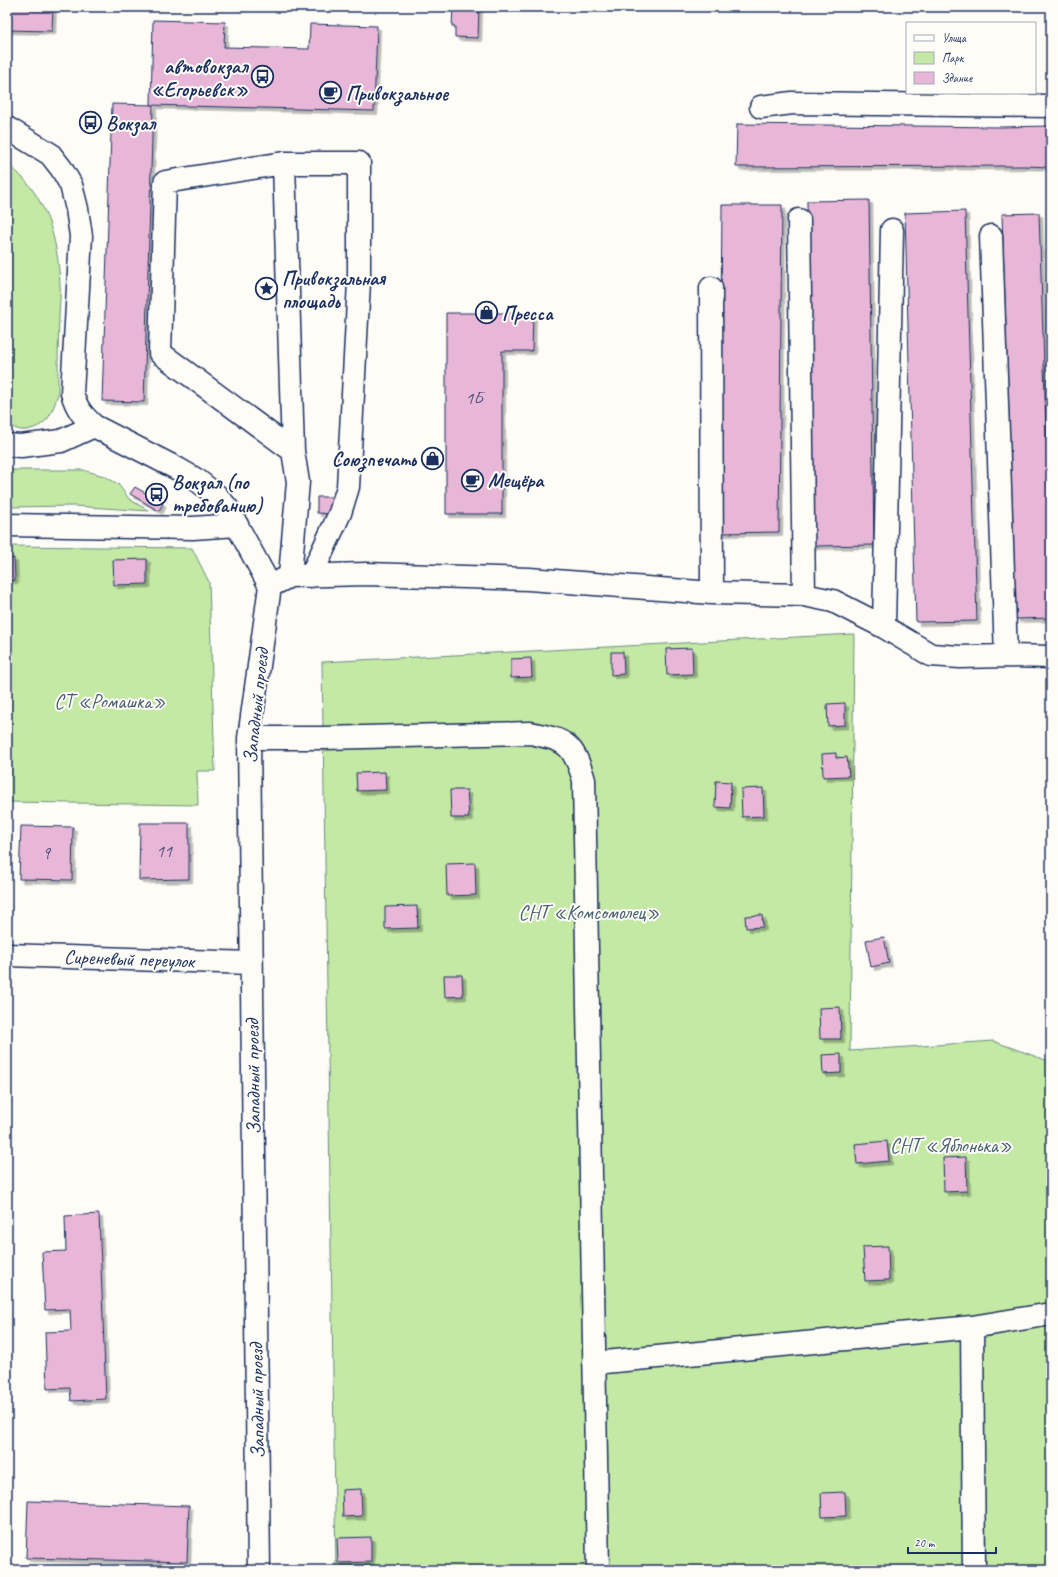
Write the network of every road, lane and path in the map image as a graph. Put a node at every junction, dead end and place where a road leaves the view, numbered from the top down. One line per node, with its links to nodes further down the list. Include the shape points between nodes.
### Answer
1 (1051, 106): 2 (street, via 792,103)
2 (761, 107)
3 (7, 128): 9 (street, via 50,154 71,186 81,236 72,393 76,407)
4 (284, 162): 11 (street); 11 (street, via 165,182 160,353); 14 (street, via 359,163 359,282 348,487 340,513)
5 (799, 220): 17 (street)
6 (892, 230): 18 (street)
7 (991, 236): 19 (street)
8 (711, 288): 16 (street)
9 (94, 426): 10 (street, via 60,441 21,446); 12 (street, via 197,480 216,495)
10 (7, 445)
11 (293, 451): 14 (street, via 298,482)
12 (237, 525): 13 (street, via 193,528); 15 (street)
13 (7, 526)
14 (301, 576): 15 (street); 16 (street, via 366,574 529,579)
15 (270, 586): 21 (street, Западный проезд)
16 (712, 593): 17 (street)
17 (804, 595): 18 (street, via 833,601)
18 (884, 627): 19 (street, via 931,655)
19 (1006, 656): 20 (street)
20 (1051, 658)
21 (249, 738): 23 (street, Западный проезд); 26 (street, via 530,733 561,741 575,754 584,780)
22 (7, 955): 23 (street, Сиреневый переулок)
23 (251, 963): 27 (street, Западный проезд)
24 (1051, 1314): 25 (street)
25 (972, 1327): 26 (street); 29 (street)
26 (594, 1363): 28 (street)
27 (259, 1570)
28 (598, 1570)
29 (974, 1570)

